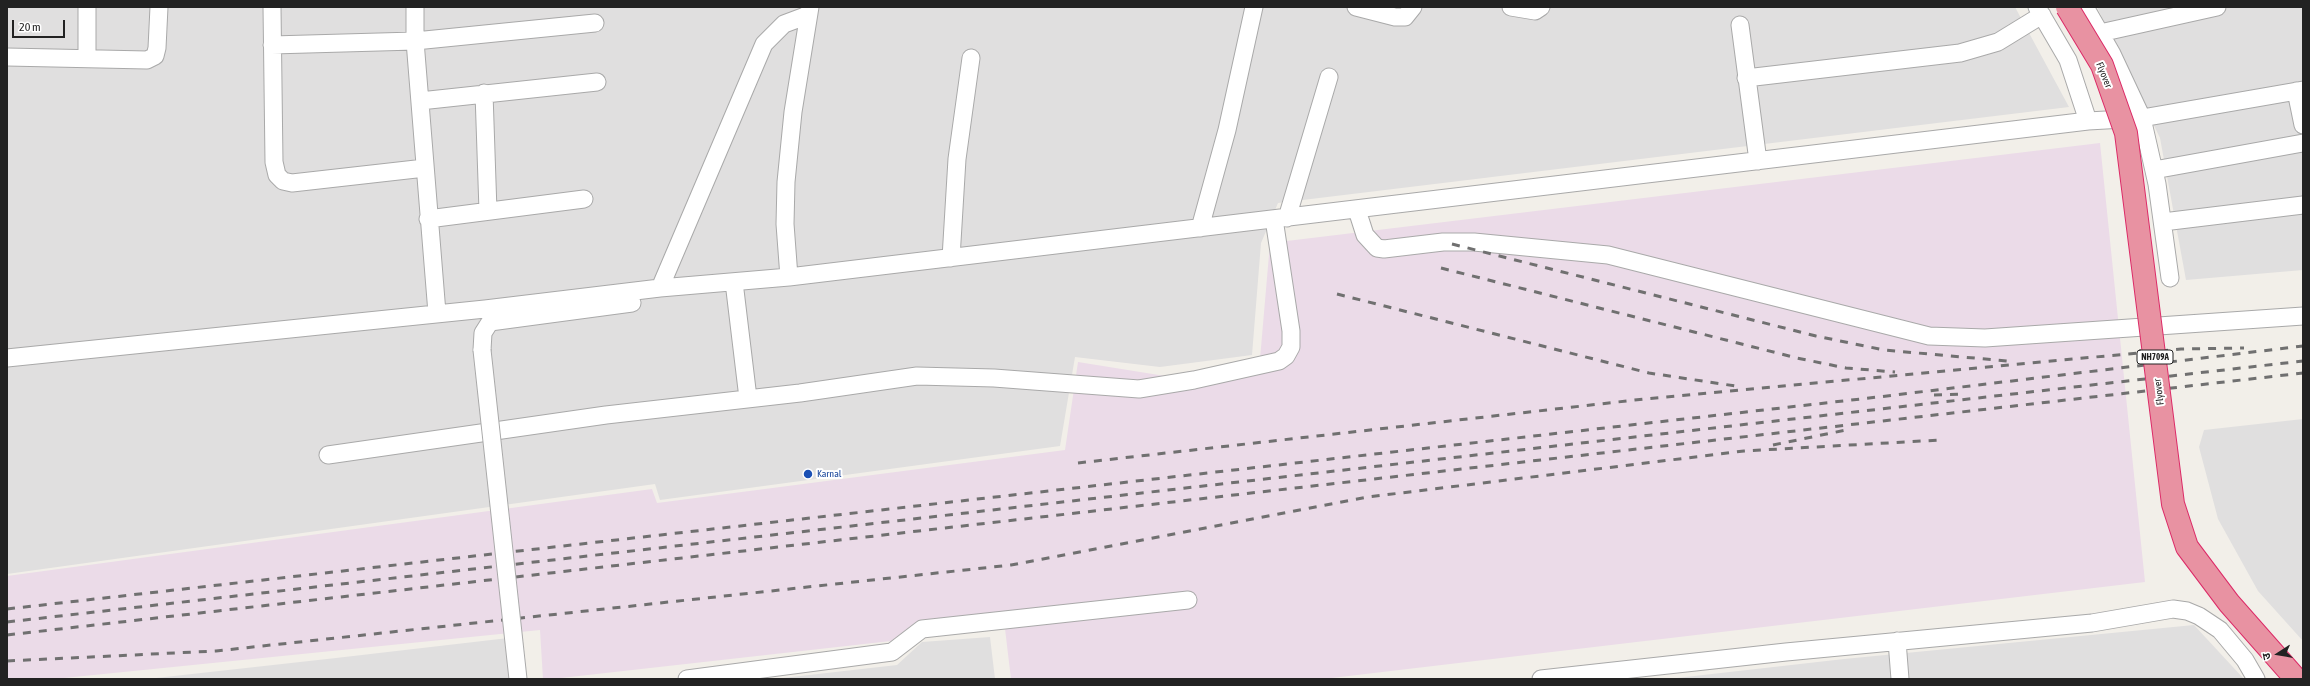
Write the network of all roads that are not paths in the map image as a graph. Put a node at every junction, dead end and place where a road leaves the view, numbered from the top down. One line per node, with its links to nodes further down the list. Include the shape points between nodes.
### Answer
1 (87, 7): 21 (street)
2 (159, 7): 21 (street, via 155,56 147,60)
3 (272, 7): 19 (street)
4 (415, 7): 18 (street)
5 (1254, 7): 43 (street, via 1227,130)
6 (1356, 7): 7 (street, via 1405,17)
7 (1413, 7)
8 (1511, 7): 9 (street, via 1535,11)
9 (1541, 7)
10 (2067, 7): 62 (highway, Flyover / NH709A, bridge, via 2102,65 2126,133 2172,504 2187,547 2229,603)
11 (2085, 7): 17 (street)
12 (2217, 7): 17 (street)
13 (809, 11): 45 (street, via 793,112 786,182); 49 (street, via 784,24 764,44)
14 (2039, 11): 24 (street, via 1998,42 1960,53); 30 (street, via 2068,60)
15 (595, 23): 18 (street)
16 (1740, 24): 24 (street)
17 (2100, 33): 29 (street)
18 (415, 41): 19 (street); 28 (street)
19 (272, 45): 34 (street, via 274,162 277,175 283,182)
20 (7, 57): 21 (street)
21 (86, 58)
22 (972, 58): 44 (street, via 957,159)
23 (1330, 77): 41 (street)
24 (1746, 78): 33 (street)
25 (597, 82): 27 (street)
26 (2300, 90): 29 (street); 31 (street)
27 (484, 93): 28 (street); 39 (street)
28 (420, 101): 34 (street)
29 (2142, 118): 30 (street); 35 (street)
30 (2088, 121): 33 (street)
31 (2303, 125)
32 (2303, 143): 35 (street)
33 (1758, 161): 38 (street)
34 (425, 168): 40 (street)
35 (2154, 170): 42 (street)
36 (584, 200): 39 (street)
37 (2303, 205): 42 (street)
38 (1357, 210): 41 (street); 51 (street, via 1365,235 1377,248 1474,242 1608,255 1929,336 1985,338)
39 (488, 211): 40 (street)
40 (428, 219): 50 (street)
41 (1281, 219): 43 (street); 53 (street, via 1291,347 1279,362 1182,383 1139,388 917,376)
42 (2162, 222): 46 (street)
43 (1200, 228): 44 (street)
44 (951, 258): 45 (street)
45 (789, 277): 47 (street)
46 (2170, 278)
47 (734, 282): 48 (street); 53 (street)
48 (717, 283): 49 (street); 57 (street, bridge, via 712,292 706,294 490,322 482,333)
49 (660, 288): 50 (street)
50 (437, 313): 52 (street)
51 (2303, 316)
52 (7, 358)
53 (748, 398): 54 (street, via 606,414)
54 (328, 455)
55 (1188, 600): 58 (street, via 922,629 892,652)
56 (1897, 641): 59 (street); 60 (street); 61 (street, via 2092,623 2173,609 2199,616 2220,630 2245,660)
57 (518, 679)
58 (687, 679)
59 (1541, 679)
60 (1900, 679)
61 (2256, 679)
62 (2296, 679)

